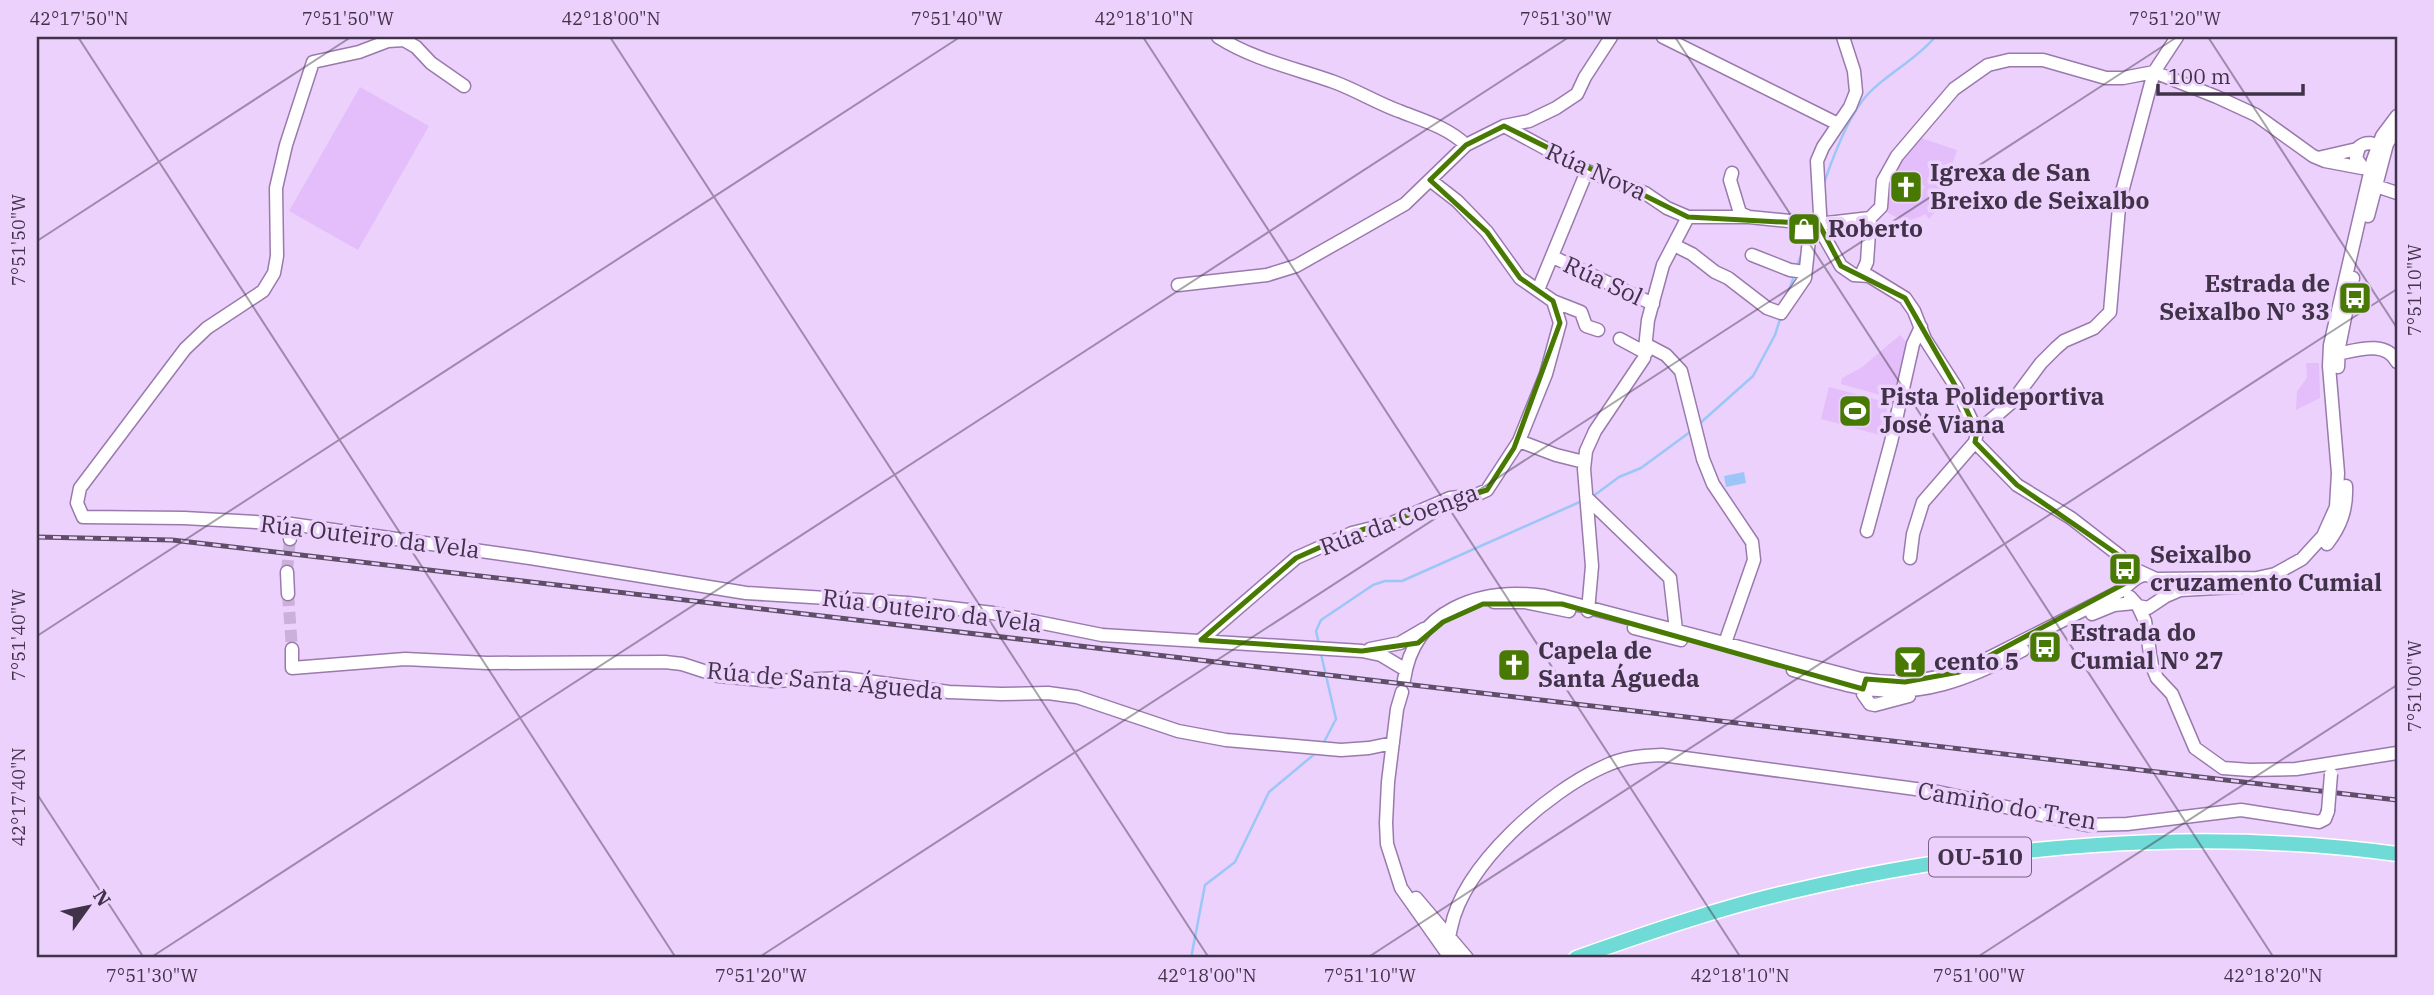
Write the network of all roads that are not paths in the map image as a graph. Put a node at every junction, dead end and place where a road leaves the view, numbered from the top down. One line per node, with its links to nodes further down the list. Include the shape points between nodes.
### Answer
1 (1218, 37): 12 (street, via 1286,68 1334,82 1428,121)
2 (1611, 37): 10 (street, via 1577,94 1529,121)
3 (1662, 37): 9 (street)
4 (1843, 37): 9 (street, via 1856,83 1853,100)
5 (2178, 37): 6 (street)
6 (2154, 72): 14 (street, via 2256,115); 23 (street, via 2116,78 2036,60 1988,65 1954,89 1892,162 1883,181 1881,207); 41 (street, via 2119,207 2110,312 2094,328 2056,348)
7 (464, 86): 45 (street, Rúa Outeiro da Vela, via 404,40 313,62 276,188 274,273 263,291 207,328 185,349 80,488 77,503 83,517)
8 (2397, 115): 13 (street)
9 (1838, 124): 24 (street, via 1816,161)
10 (1504, 126): 12 (street); 16 (street, Rúa Nova)
11 (2394, 132): 13 (street); 19 (street)
12 (1466, 145): 18 (street)
13 (2370, 147): 14 (street); 15 (street); 15 (street, via 2356,158)
14 (2318, 158): 15 (street)
15 (2369, 168): 19 (street); 32 (street)
16 (1587, 171): 21 (street, Rúa Nova, via 1645,192); 27 (street)
17 (1732, 173): 22 (street, via 1740,213)
18 (1430, 180): 30 (street, via 1405,204 1296,266 1267,275); 31 (street, via 1457,201 1487,232 1520,278)
19 (2377, 184): 20 (street); 39 (street)
20 (2397, 193)
21 (1688, 217): 22 (street); 25 (street)
22 (1749, 217): 24 (street)
23 (1870, 218): 24 (street); 29 (street, via 1867,262)
24 (1819, 224): 28 (street, via 1810,230); 29 (street, via 1840,266)
25 (1674, 245): 28 (street, via 1767,308 1782,313); 34 (street)
26 (1752, 255): 28 (street)
27 (1553, 257): 31 (street); 34 (street, Rúa Sol)
28 (1805, 272)
29 (1861, 275): 35 (street, via 1905,298)
30 (1178, 285)
31 (1538, 290): 33 (street)
32 (2340, 294): 39 (street, via 2344,302); 50 (street, via 2329,360 2338,496 2323,536 2302,559 2266,576 2171,581)
33 (1553, 301): 36 (street, via 1581,312 1586,326); 42 (street, Rúa da Coenga, via 1560,323 1546,374)
34 (1653, 304): 38 (street)
35 (1920, 327): 41 (street, via 1956,387); 46 (street)
36 (1598, 330)
37 (1620, 339): 38 (street)
38 (1646, 349): 43 (street, via 1595,431); 62 (street, via 1666,355 1681,371 1713,484 1752,542 1754,560)
39 (2338, 351): 40 (street, via 2384,350); 52 (street, via 2347,496 2331,539 2311,561 2287,576 2238,587 2180,590)
40 (2397, 362)
41 (1976, 437): 48 (street, via 1923,502); 50 (street, via 2017,485 2071,518)
42 (1519, 441): 43 (street); 60 (street, Rúa da Coenga, via 1487,490 1450,498 1296,558)
43 (1584, 462): 44 (street)
44 (1587, 498): 55 (street, via 1592,566); 58 (street, via 1670,578)
45 (292, 524): 47 (street); 60 (street, Rúa Outeiro da Vela, via 746,593 908,603 993,613 1102,635)
46 (1867, 531)
47 (290, 539)
48 (1910, 558)
49 (286, 572): 51 (street)
50 (2139, 577): 52 (street, via 2161,590); 53 (street, via 2129,596); 66 (street)
51 (288, 594)
52 (2156, 603): 53 (street); 56 (street)
53 (2136, 605): 56 (street); 69 (street, via 2114,605 2099,611 1955,682)
54 (1544, 606): 55 (street); 59 (street); 61 (street, via 1508,601 1483,604 1443,622)
55 (1589, 609): 57 (street, via 1527,594 1488,595 1451,609); 58 (street); 59 (street)
56 (2145, 621): 72 (street, via 2152,666 2172,694 2195,748 2223,768)
57 (1426, 629): 61 (street); 64 (street, via 1400,643)
58 (1676, 630): 62 (street)
59 (1662, 635): 68 (street)
60 (1200, 640): 64 (street, Rúa Outeiro da Vela)
61 (1418, 643): 67 (street)
62 (1725, 643): 65 (street)
63 (292, 649): 70 (street, Rúa de Santa Águeda, via 292,668 405,659 665,662 719,676 772,681 844,678 949,692 1048,693 1077,697 1178,731 1226,740 1348,750)
64 (1363, 650): 67 (street, via 1381,655)
65 (1825, 669): 66 (street, via 1881,682); 68 (street)
66 (1959, 672): 69 (street)
67 (1403, 685): 70 (street); 74 (street, via 1393,815 1398,855 1415,895)
68 (1864, 687): 69 (street)
69 (1884, 694)
70 (1393, 743): 75 (street, via 1386,823 1392,866 1408,900)
71 (2397, 753): 72 (street)
72 (2332, 769): 74 (street, Camiño do Tren, bridge, via 2328,811 2319,822 2241,810 2087,825 1938,792 1662,755 1634,756 1586,776 1525,820 1461,897)
73 (2397, 853): 78 (main road, OU-510, via 2213,842 1989,855 1790,892)
74 (1449, 939): 76 (street); 77 (street)
75 (1450, 958)
76 (1456, 958)
77 (1467, 958)
78 (1576, 958)

